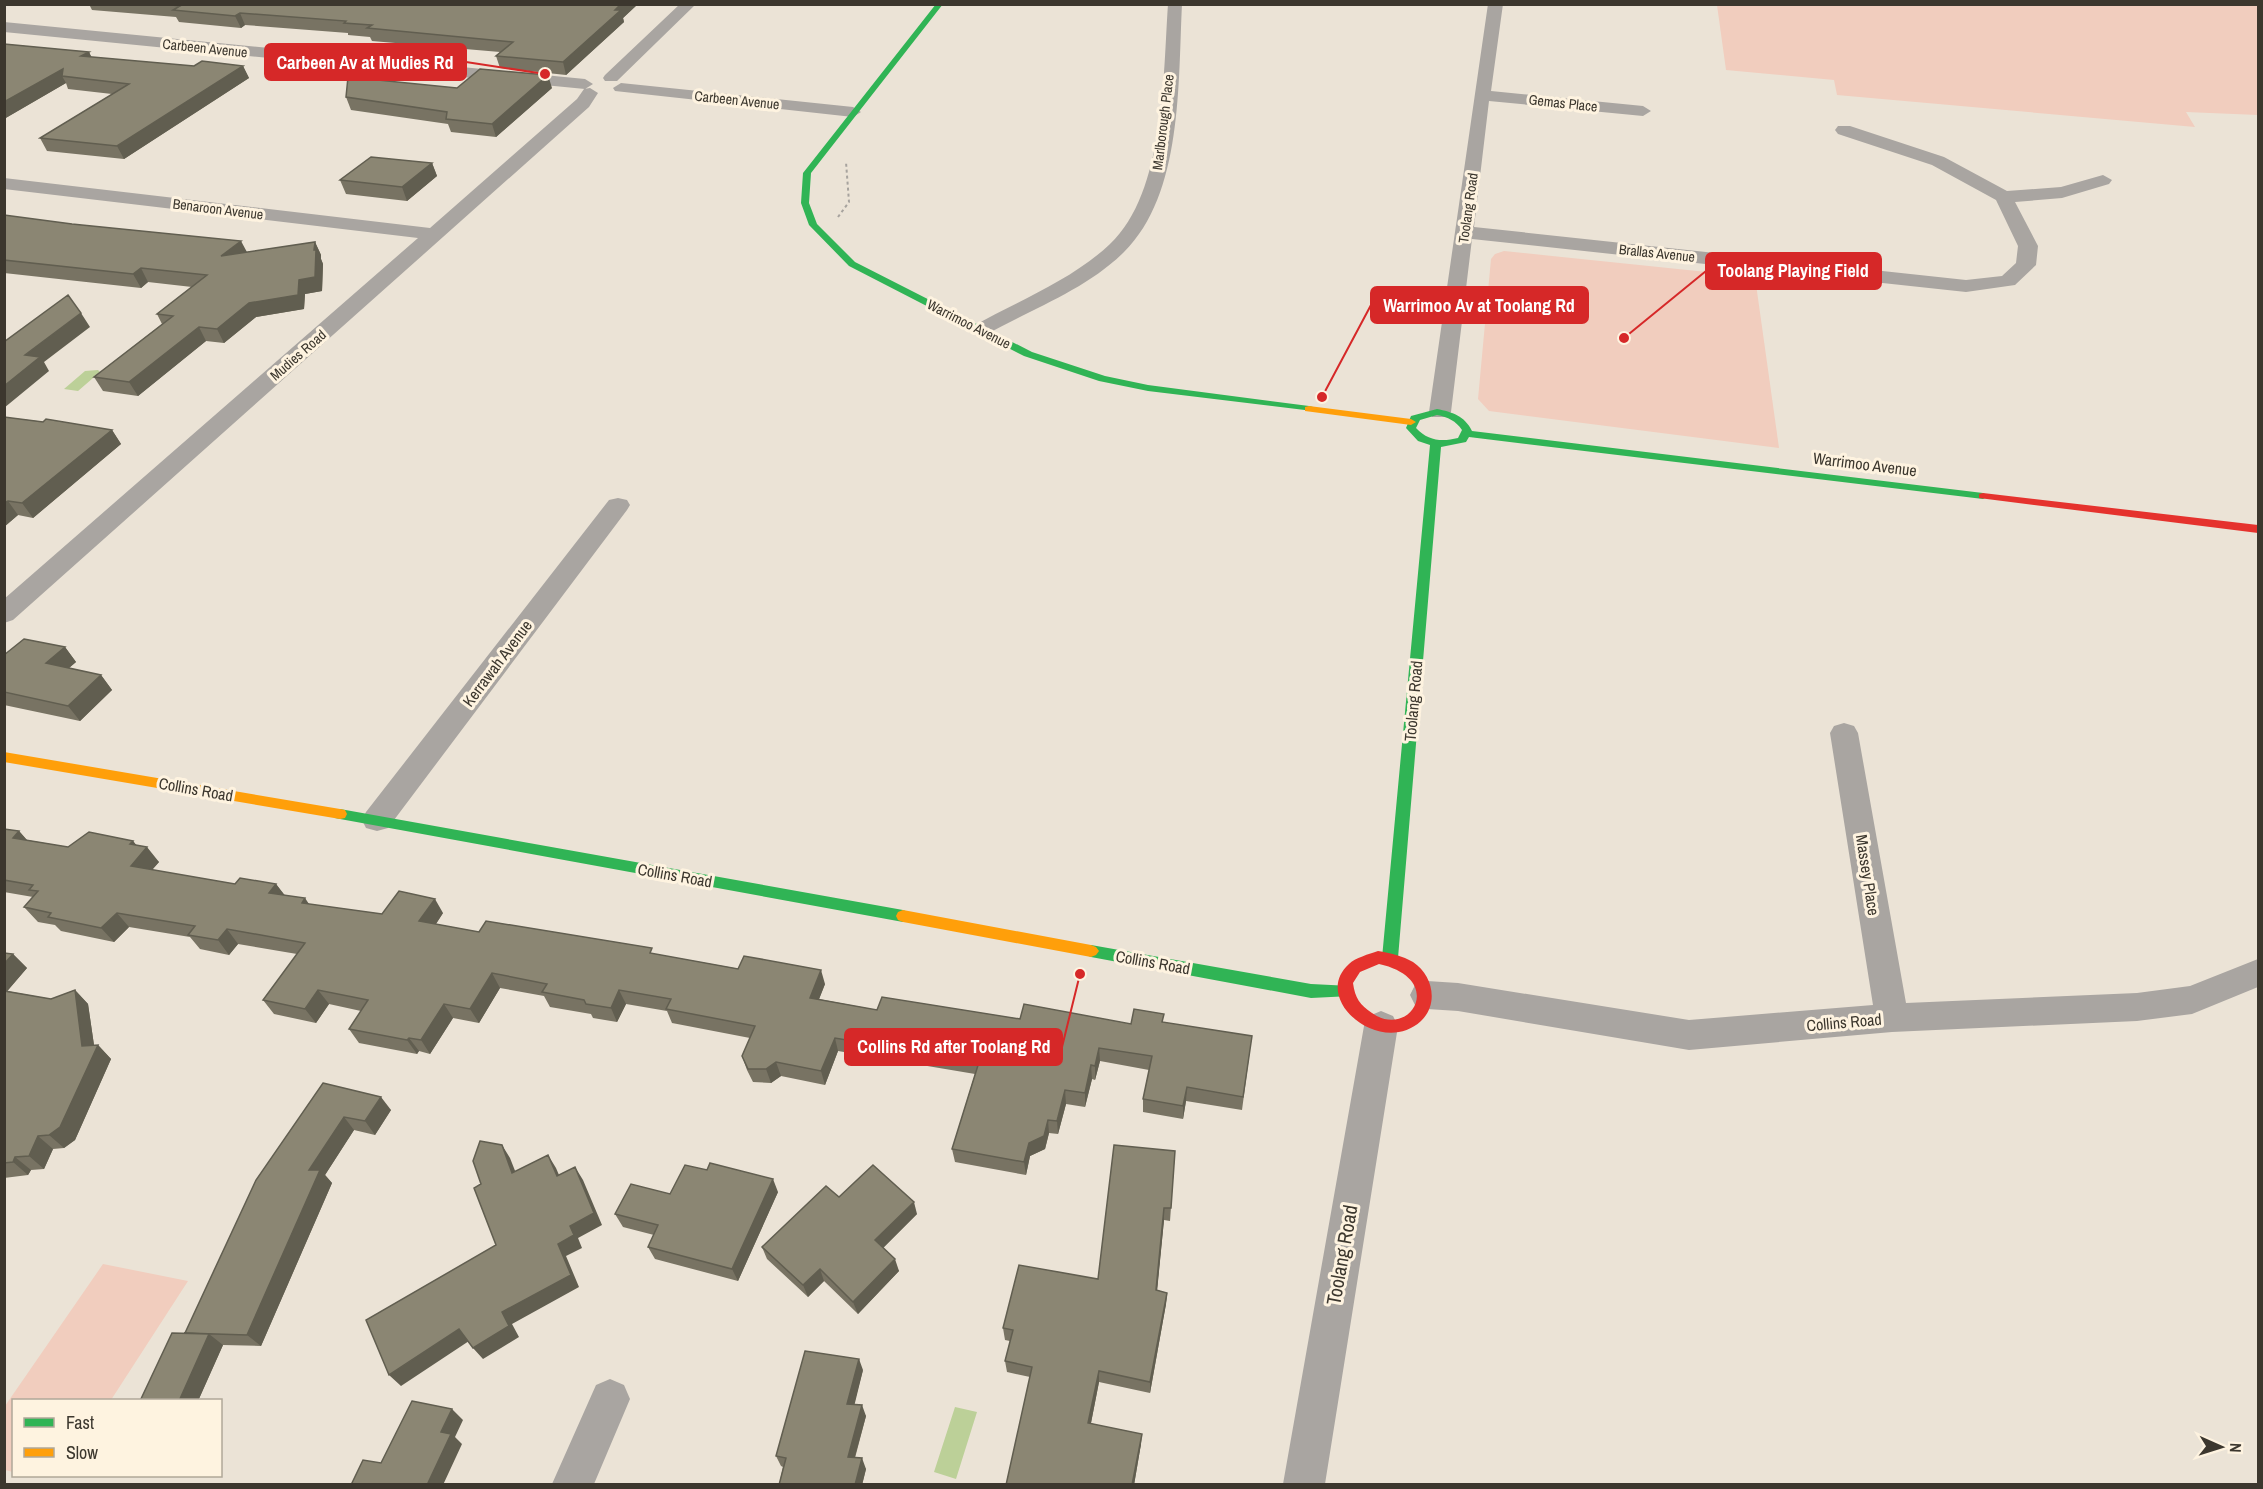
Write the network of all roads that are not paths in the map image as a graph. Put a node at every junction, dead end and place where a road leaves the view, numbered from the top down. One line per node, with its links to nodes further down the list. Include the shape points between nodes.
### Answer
1 (689, 4): 6 (street)
2 (940, 4): 10 (street, Warrimoo Avenue)
3 (1175, 4): 17 (street, Marlborough Place, via 1162,159 1133,230 1098,264)
4 (1496, 4): 8 (street, Toolang Road)
5 (4, 27): 7 (street, Carbeen Avenue)
6 (616, 83): 7 (street, Carbeen Avenue, via 610,92); 10 (street, Carbeen Avenue)
7 (587, 88): 16 (street, Mudies Road, via 583,103)
8 (1484, 95): 9 (street, Gemas Place); 15 (street, Toolang Road)
9 (1643, 111)
10 (853, 112): 17 (street, Warrimoo Avenue, via 807,173 802,196 805,212 816,229 852,264)
11 (1844, 130): 14 (street, via 1938,161)
12 (2103, 180): 14 (street, via 2062,192)
13 (4, 183): 16 (street, Benaroon Avenue)
14 (2004, 197): 15 (street, Brallas Avenue, via 2028,246 2025,266 2008,281 1966,286)
15 (1464, 232): 18 (street, Toolang Road)
16 (432, 234): 24 (street, Mudies Road)
17 (980, 330): 19 (street, Warrimoo Avenue, via 1028,354 1103,379 1160,390)
18 (1440, 412): 19 (street, via 1420,414); 20 (street, via 1460,419)
19 (1411, 422): 21 (street, via 1419,438)
20 (1466, 433): 21 (street, via 1455,443); 23 (street, Warrimoo Avenue)
21 (1436, 444): 28 (street, Toolang Road)
22 (618, 505): 27 (street, Kerrawah Avenue)
23 (2259, 529)
24 (4, 614)
25 (1844, 733): 32 (street, Massey Place)
26 (4, 757): 27 (street, Collins Road)
27 (377, 820): 30 (street, Collins Road, via 1311,991)
28 (1389, 958): 30 (street, via 1378,957 1357,964 1346,981); 31 (street, via 1416,972)
29 (2259, 973): 32 (street, Collins Road, via 2192,1000 2137,1007)
30 (1345, 991): 33 (street, via 1356,1013)
31 (1427, 995): 32 (street, Collins Road, via 1689,1035); 33 (street, via 1421,1014 1413,1021)
32 (1892, 1018)
33 (1381, 1026): 36 (street, Toolang Road)
34 (610, 1399): 35 (street)
35 (573, 1485)
36 (1304, 1485)

